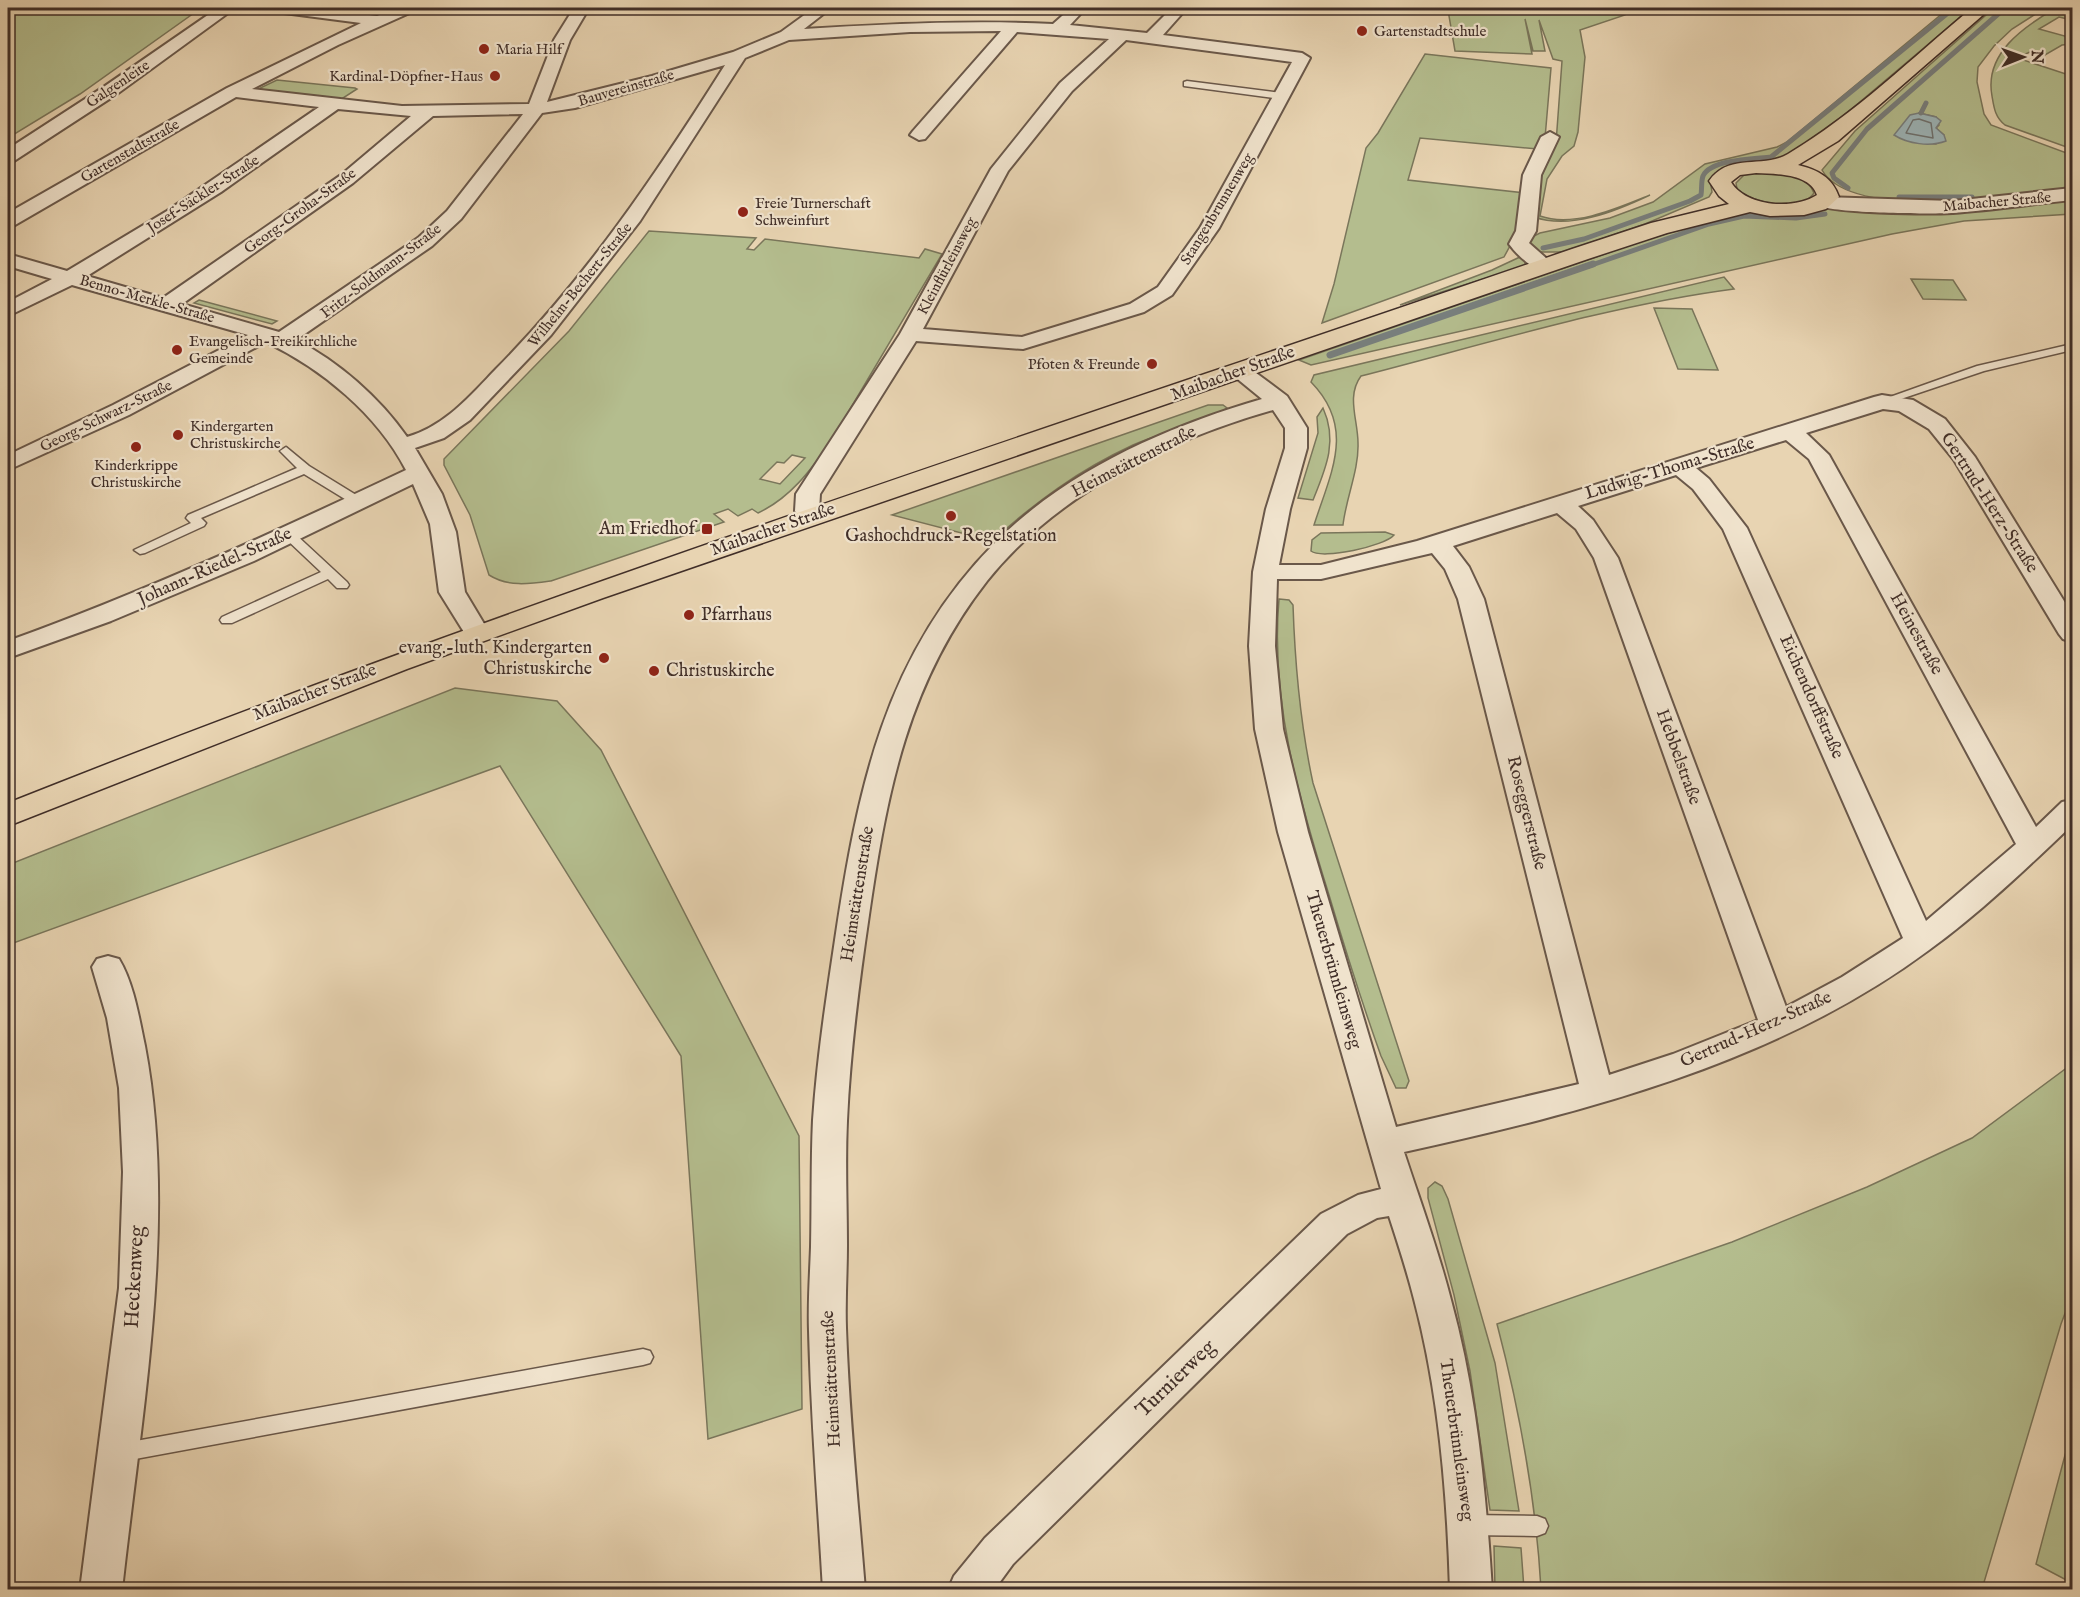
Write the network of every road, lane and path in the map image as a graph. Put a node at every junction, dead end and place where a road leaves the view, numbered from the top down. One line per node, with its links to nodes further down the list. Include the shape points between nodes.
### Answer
1 (227, 8): 27 (street, Galgenleite)
2 (284, 8): 9 (street)
3 (409, 8): 10 (street, Gartenstadtstraße)
4 (581, 8): 22 (street, Fritz-Soldmann-Straße, via 562,40)
5 (823, 8): 13 (street)
6 (1080, 8): 12 (street)
7 (1180, 8): 15 (street)
8 (1982, 8): 26 (main road)
9 (357, 17): 10 (street); 17 (street, via 239,77)
10 (378, 21): 17 (street, Gartenstadtstraße)
11 (1014, 26): 12 (street, Bauvereinstraße); 13 (street, Bauvereinstraße, via 910,27); 24 (street)
12 (1057, 29): 14 (street, Bauvereinstraße)
13 (786, 35): 16 (street, Bauvereinstraße)
14 (1122, 35): 15 (street, Bauvereinstraße); 41 (street, Kleinflürleinsweg, via 1066,87 1000,169)
15 (1151, 38): 20 (street, Stangenbrunnenweg, via 1302,58)
16 (740, 55): 22 (street, Bauvereinstraße, via 606,95); 48 (street, Wilhelm-Bechert-Straße, via 628,228 554,320 458,421 433,437)
17 (253, 82): 19 (street, Gartenstadtstraße)
18 (1187, 84): 20 (lane)
19 (233, 92): 21 (street, Bauvereinstraße); 34 (street, Gartenstadtstraße)
20 (1281, 96): 41 (street, Stangenbrunnenweg, via 1209,228 1165,291 1152,300 1023,343)
21 (332, 105): 23 (street, Bauvereinstraße); 38 (street, Josef-Säckler-Straße, via 261,157)
22 (536, 109): 23 (street, Bauvereinstraße); 42 (street, Fritz-Soldmann-Straße, via 454,216 425,242)
23 (428, 111): 39 (street, Georg-Groha-Straße, via 347,178)
24 (918, 135)
25 (1550, 137): 37 (street, via 1532,175 1526,231 1519,244)
26 (1831, 137): 28 (main road); 29 (main road)
27 (8, 157)
28 (1779, 168): 29 (main road); 31 (main road, via 1746,167 1724,175 1720,181)
29 (1807, 175): 32 (main road)
30 (2073, 194): 32 (street, Maibacher Straße, via 1920,207)
31 (1729, 195): 33 (main road, Maibacher Straße); 35 (main road, Maibacher Straße)
32 (1825, 197): 33 (main road, Maibacher Straße, via 1813,208 1783,210)
33 (1750, 205): 35 (main road, Maibacher Straße)
34 (8, 221)
35 (1659, 228): 37 (main road, Maibacher Straße)
36 (8, 260): 38 (street, Benno-Merkle-Straße)
37 (1545, 266): 44 (main road, Maibacher Straße)
38 (70, 277): 39 (street, Benno-Merkle-Straße); 40 (street, Josef-Säckler-Straße)
39 (167, 305): 42 (street, Benno-Merkle-Straße)
40 (8, 310)
41 (910, 334): 56 (street, Kleinflürleinsweg, via 808,494)
42 (274, 337): 48 (street, Benno-Merkle-Straße, via 323,368 369,406); 50 (street, Georg-Schwarz-Straße)
43 (2073, 347): 46 (lane, Ludwig-Thoma-Straße, via 1981,368)
44 (1240, 372): 45 (street, Theuerbrünnleinsweg); 56 (main road, Maibacher Straße)
45 (1279, 401): 60 (street, Theuerbrünnleinsweg, via 1291,417 1298,437); 81 (street, Heimstättenstraße, via 1188,432 1098,477 1054,506 1004,547 970,587 941,632 924,662 886,754 874,795 859,879 830,1118 827,1344)
46 (1882, 402): 47 (street, Ludwig-Thoma-Straße); 65 (street, Gertrud-Herz-Straße, via 1905,405 1937,424 1964,458)
47 (1790, 431): 51 (street, Ludwig-Thoma-Straße); 69 (street, Heinestraße, via 1818,455)
48 (402, 446): 53 (street, Benno-Merkle-Straße)
49 (286, 451): 52 (lane)
50 (8, 463)
51 (1680, 467): 55 (street, Ludwig-Thoma-Straße); 70 (street, Eichendorffstraße, via 1701,484 1735,528)
52 (305, 469): 54 (lane); 59 (lane, via 192,518 200,523)
53 (418, 473): 54 (street, Johann-Riedel-Straße); 64 (street, Benno-Merkle-Straße, via 442,526 452,590)
54 (357, 501): 57 (street, Johann-Riedel-Straße)
55 (1560, 503): 58 (street, Ludwig-Thoma-Straße); 72 (street, Hebbelstraße, via 1585,525 1606,558)
56 (810, 517): 64 (main road, Maibacher Straße)
57 (289, 535): 61 (lane); 66 (street, Johann-Riedel-Straße, via 102,616)
58 (1437, 543): 60 (street, Ludwig-Thoma-Straße, via 1321,572); 73 (street, Roseggerstraße, via 1457,567 1471,599)
59 (140, 550)
60 (1265, 572): 74 (street, Theuerbrünnleinsweg, via 1262,656 1277,773)
61 (329, 573): 62 (lane); 63 (lane)
62 (342, 585)
63 (227, 620)
64 (476, 632): 68 (main road, Maibacher Straße)
65 (2073, 634)
66 (8, 650)
67 (2073, 809): 69 (street, Gertrud-Herz-Straße)
68 (8, 815)
69 (2032, 846): 70 (street, Gertrud-Herz-Straße)
70 (1920, 942): 72 (street, Gertrud-Herz-Straße, via 1853,986)
71 (108, 967): 77 (street, Heckenweg, via 123,1018 136,1088 140,1172 137,1288)
72 (1776, 1024): 73 (street, Gertrud-Herz-Straße, via 1704,1057)
73 (1597, 1091): 74 (street, Gertrud-Herz-Straße, via 1504,1117)
74 (1385, 1143): 75 (street, Theuerbrünnleinsweg)
75 (1403, 1200): 78 (street, Theuerbrünnleinsweg, via 1433,1300 1450,1380); 82 (street, Turnierweg, via 1370,1205 1334,1224 999,1551)
76 (643, 1356): 77 (lane)
77 (119, 1453): 80 (street, Heckenweg)
78 (1468, 1525): 79 (lane); 83 (street, Theuerbrünnleinsweg)
79 (1537, 1526)
80 (100, 1590)
81 (844, 1590)
82 (969, 1590)
83 (1471, 1590)

